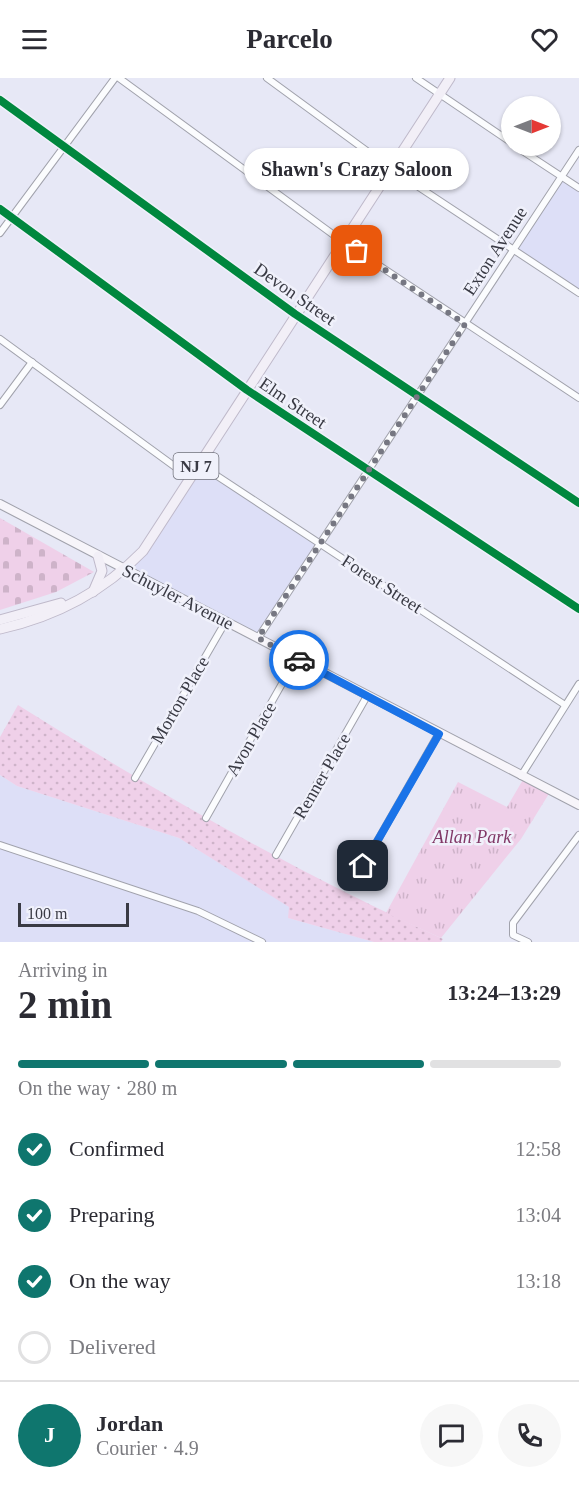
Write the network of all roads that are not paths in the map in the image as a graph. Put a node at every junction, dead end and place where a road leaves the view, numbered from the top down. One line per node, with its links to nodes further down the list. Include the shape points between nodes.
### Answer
1 (117, 78): 8 (street); 17 (street)
2 (267, 78): 11 (street)
3 (416, 78): 5 (street)
4 (450, 78): 5 (main road, NJ 7)
5 (439, 94): 7 (street); 11 (main road, NJ 7)
6 (0, 100): 8 (street, Devon Street)
7 (501, 136)
8 (64, 147): 15 (street); 20 (street, Devon Street)
9 (579, 150): 12 (street, Exton Avenue)
10 (530, 156): 12 (street)
11 (390, 168): 17 (main road, NJ 7); 18 (street)
12 (561, 177): 13 (street); 18 (street, Exton Avenue)
13 (579, 188)
14 (0, 209): 15 (street, Elm Street)
15 (12, 217): 16 (street); 24 (street, Elm Street)
16 (0, 233)
17 (342, 241): 20 (main road, NJ 7); 21 (street)
18 (514, 250): 19 (street); 21 (street, Exton Avenue)
19 (579, 293)
20 (295, 314): 24 (main road, NJ 7); 25 (street, Devon Street)
21 (465, 324): 25 (street, Exton Avenue); 26 (street)
22 (0, 339): 23 (street)
23 (32, 362): 27 (street); 30 (street)
24 (247, 390): 28 (main road, NJ 7); 29 (street, Elm Street)
25 (417, 396): 29 (street, Exton Avenue); 31 (street, Devon Street)
26 (579, 398)
27 (0, 405)
28 (198, 463): 30 (main road, NJ 7); 33 (street, Forest Street)
29 (367, 470): 33 (street, Exton Avenue); 38 (street, Elm Street)
30 (189, 477): 35 (main road, NJ 7, via 143,551)
31 (579, 503)
32 (0, 504): 34 (street, Schuyler Avenue)
33 (320, 543): 42 (street, Exton Avenue); 46 (street, Forest Street)
34 (98, 556): 35 (street, Schuyler Avenue); 36 (main road, via 102,571)
35 (124, 569): 36 (main road, NJ 7); 40 (street, Schuyler Avenue)
36 (93, 592): 37 (main road, NJ 7)
37 (78, 600): 39 (main road, NJ 7); 41 (main road, NJ 7)
38 (579, 609)
39 (0, 620)
40 (226, 621): 42 (street, Schuyler Avenue); 49 (street, Morton Place)
41 (0, 629)
42 (258, 638): 43 (street, Schuyler Avenue)
43 (297, 659): 45 (street, Schuyler Avenue); 51 (street, Avon Place)
44 (579, 684): 46 (street)
45 (368, 696): 47 (street, Schuyler Avenue); 54 (street, Renner Place)
46 (565, 705): 48 (street)
47 (439, 734): 48 (street, Schuyler Avenue); 55 (street)
48 (521, 776): 50 (street, Schuyler Avenue)
49 (135, 778)
50 (579, 805)
51 (206, 818)
52 (579, 835): 57 (street, via 513,923 512,931)
53 (0, 845): 56 (street, via 198,911)
54 (276, 855)
55 (352, 885)
56 (262, 942)
57 (528, 942)

